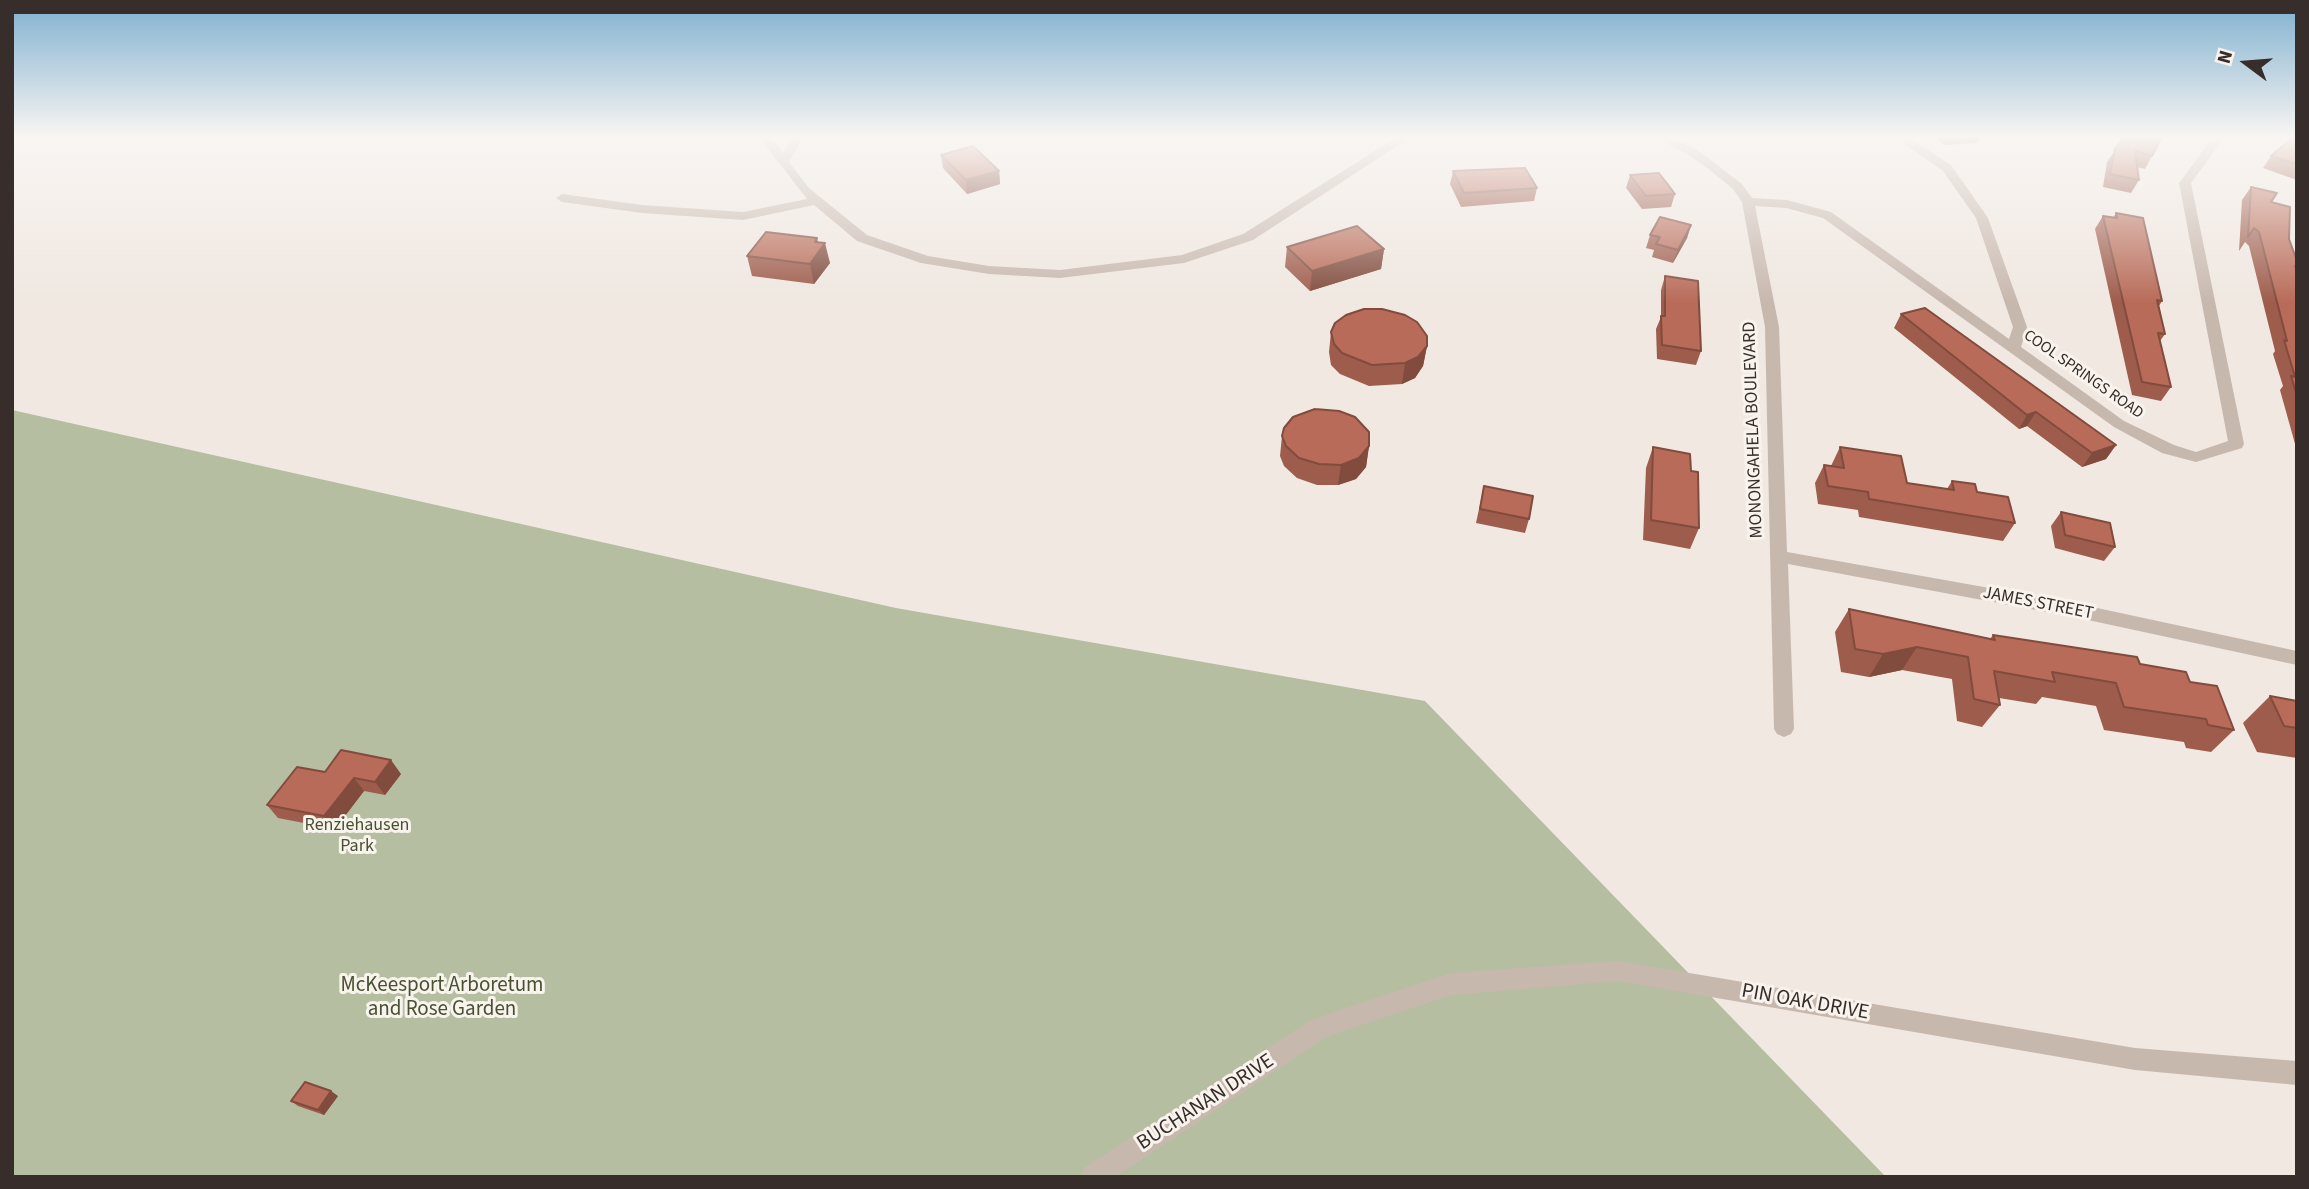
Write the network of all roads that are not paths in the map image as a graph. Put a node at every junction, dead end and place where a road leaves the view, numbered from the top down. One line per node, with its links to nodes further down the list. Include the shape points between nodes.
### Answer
1 (807, 192): 7 (street)
2 (1318, 192): 7 (street, via 1248,237 1184,259 1060,274 926,260 862,238)
3 (1742, 192): 8 (street)
4 (1964, 192): 9 (street, via 1982,218 2020,327)
5 (2187, 192): 9 (street, COOL SPRINGS ROAD, via 2236,444 2196,457 2138,436)
6 (562, 198): 7 (street, via 743,216)
7 (816, 201)
8 (1748, 202): 9 (street, COOL SPRINGS ROAD, via 1787,204 1827,215); 10 (street, MONONGAHELA BOULEVARD, via 1772,327)
9 (2014, 347)
10 (1778, 556): 11 (street, JAMES STREET, via 2074,610); 12 (street, MONONGAHELA BOULEVARD)
11 (2297, 658)
12 (1784, 729)
13 (1319, 1028): 14 (street, PIN OAK DRIVE, via 1451,984 1618,971 2135,1059); 15 (street, BUCHANAN DRIVE)
14 (2297, 1073)
15 (1093, 1177)

